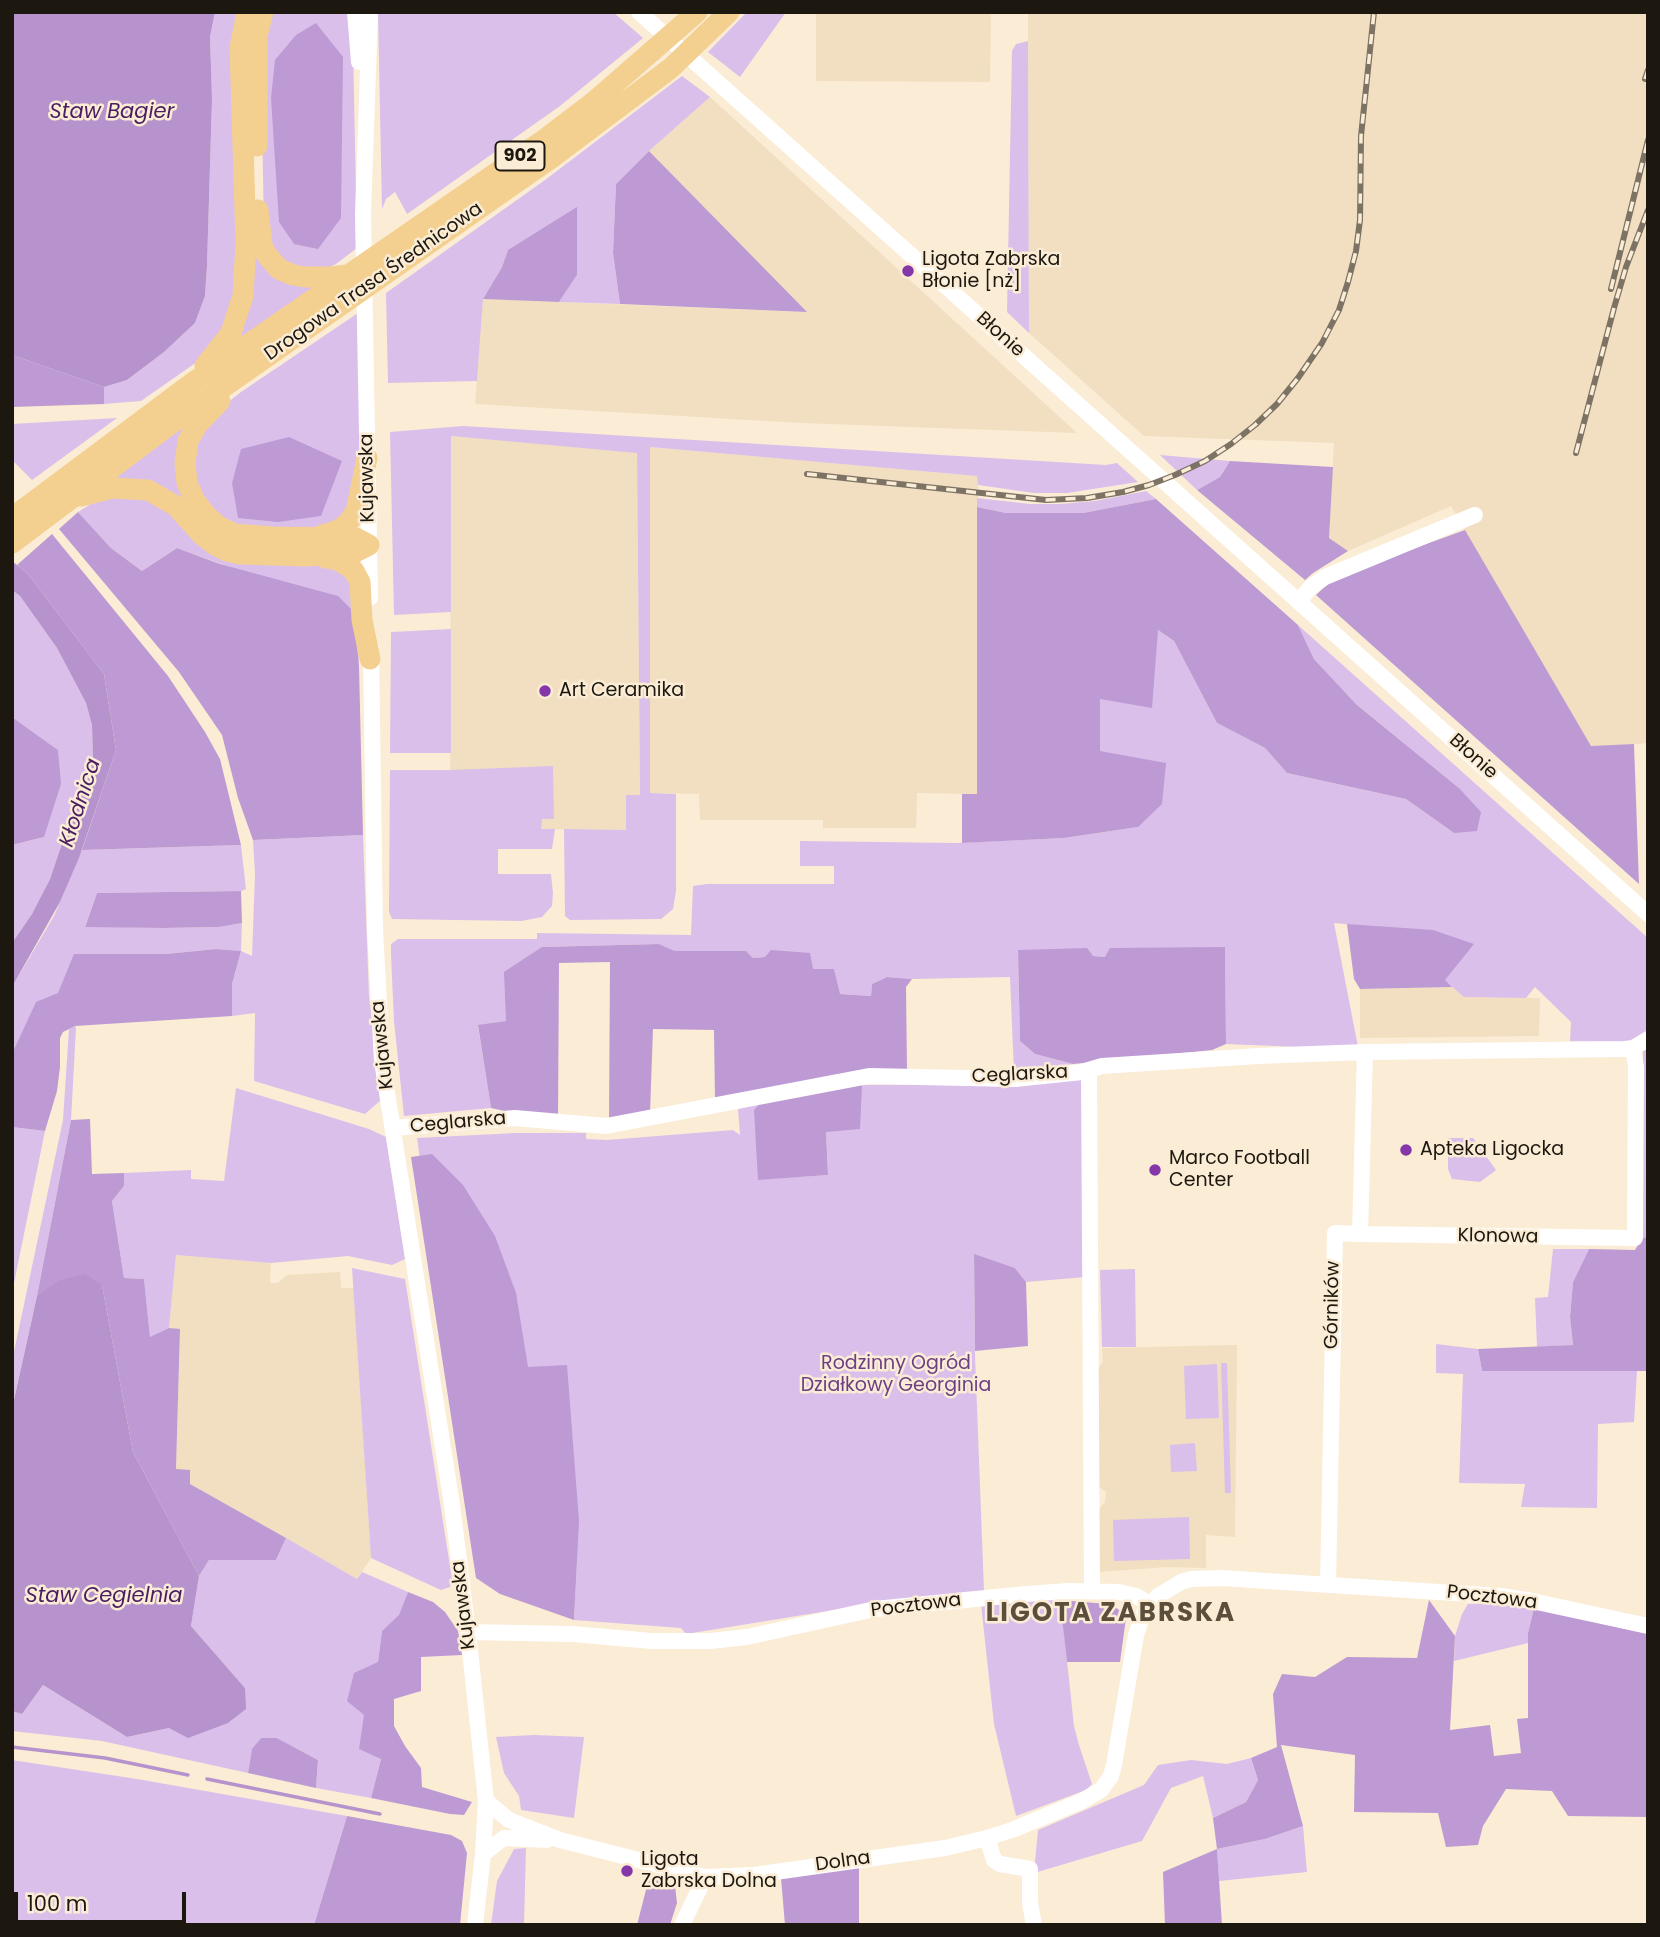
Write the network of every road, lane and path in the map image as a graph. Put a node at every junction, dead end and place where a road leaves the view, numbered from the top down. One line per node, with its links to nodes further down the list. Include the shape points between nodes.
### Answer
1 (247, 12): 11 (main road, via 240,48 246,243 243,296 231,334)
2 (263, 12): 9 (main road, via 256,58 262,245 271,262 293,275)
3 (355, 12): 8 (street, Kujawska)
4 (370, 12): 8 (street, Kujawska)
5 (639, 12): 19 (street, Błonie)
6 (729, 12): 10 (main road, Drogowa Trasa Średnicowa / 902, via 671,68 533,172)
7 (691, 19): 9 (main road, Drogowa Trasa Średnicowa / 902, via 541,142)
8 (364, 157): 12 (street, Kujawska)
9 (350, 274): 11 (main road, Drogowa Trasa Średnicowa / 902)
10 (272, 353): 13 (main road, Drogowa Trasa Średnicowa / 902); 18 (main road, via 197,425 188,442 187,483 195,501 218,526 234,534)
11 (191, 384): 13 (main road, Drogowa Trasa Średnicowa / 902)
12 (368, 458): 17 (street, Kujawska); 18 (main road, via 356,512 346,525)
13 (65, 490): 15 (main road, Drogowa Trasa Średnicowa / 902); 16 (main road, Drogowa Trasa Średnicowa / 902); 18 (main road, via 148,490 176,506 202,535 227,551 255,555)
14 (1475, 515): 19 (street, via 1332,573)
15 (12, 518)
16 (12, 543)
17 (369, 545): 18 (main road, via 356,538); 20 (street, Kujawska)
18 (306, 547): 20 (main road, via 354,571 360,582)
19 (1298, 601): 21 (street, Błonie)
20 (370, 659): 26 (street, Kujawska, via 378,1003)
21 (1648, 914)
22 (1648, 1039): 23 (street)
23 (1633, 1048): 24 (street, Ceglarska); 27 (street, Klonowa, via 1635,1238)
24 (1365, 1052): 25 (street, Ceglarska); 27 (street)
25 (1088, 1070): 26 (street, Ceglarska, via 1015,1079 869,1076 606,1126 514,1118); 29 (street)
26 (393, 1128): 32 (street, Kujawska)
27 (1360, 1234): 28 (street, Górników, via 1335,1233)
28 (1328, 1584): 30 (street, Pocztowa, via 1191,1579 1171,1587); 31 (street, Pocztowa, via 1501,1596)
29 (1092, 1591): 30 (street, Pocztowa, via 1119,1592); 32 (street, Pocztowa, via 875,1609 710,1642)
30 (1150, 1604): 36 (street, Dolna, via 1136,1635 1111,1776 1093,1795)
31 (1648, 1626)
32 (468, 1632): 33 (street, Kujawska)
33 (486, 1801): 34 (street, Dolna); 35 (street, Kujawska)
34 (509, 1820): 35 (street); 38 (street, Dolna)
35 (485, 1828): 37 (street, Dolna); 39 (street, Kujawska)
36 (986, 1838): 40 (street, Dolna, via 754,1875); 43 (street, via 994,1860 1030,1869)
37 (504, 1839): 38 (street, Dolna); 39 (street)
38 (560, 1840): 40 (street, Dolna)
39 (483, 1854): 41 (street, Kujawska)
40 (705, 1877): 42 (street)
41 (475, 1925)
42 (682, 1925)
43 (1034, 1925)

